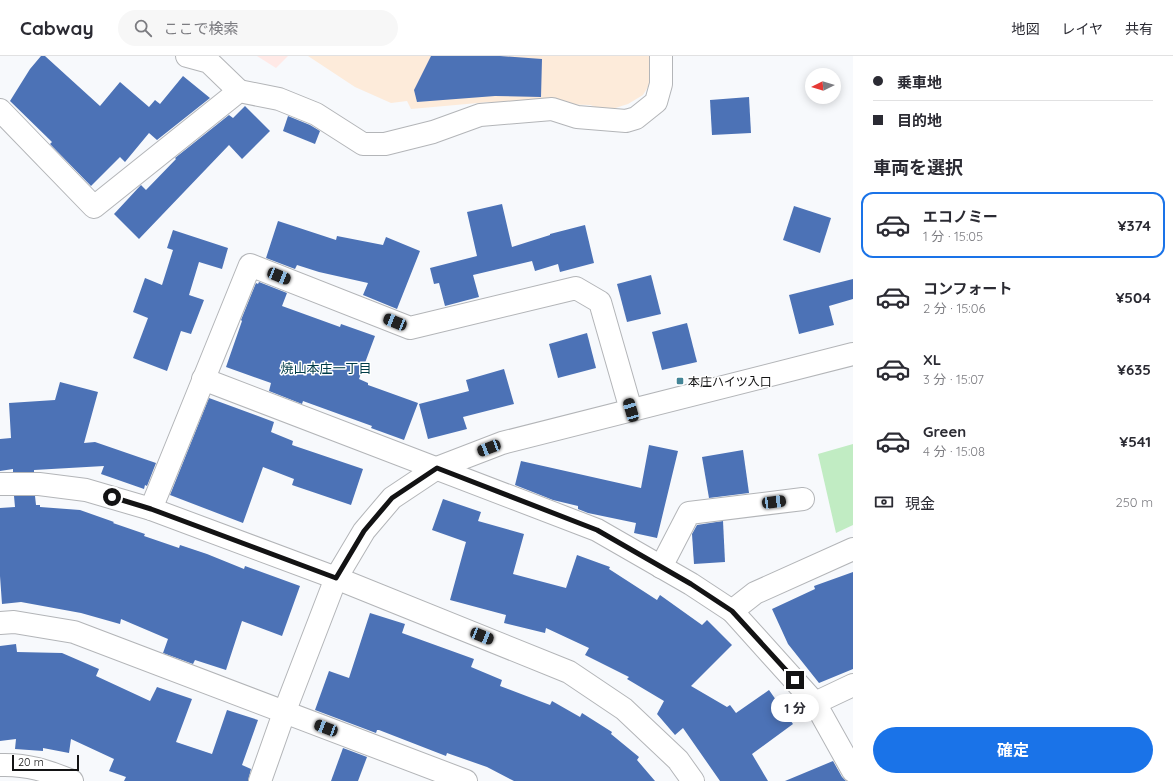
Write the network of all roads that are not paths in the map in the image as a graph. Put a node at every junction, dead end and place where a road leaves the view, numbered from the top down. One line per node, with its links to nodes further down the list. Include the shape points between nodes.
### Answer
1 (187, 56): 3 (street, via 209,62)
2 (661, 56): 3 (street, via 661,84 656,102 636,118 626,121 577,117 552,109 480,115 433,132 385,144 362,144 316,114 279,99)
3 (239, 90): 4 (street, via 94,207)
4 (0, 110)
5 (853, 354): 7 (street)
6 (203, 379): 7 (street, via 250,265 410,328 576,288 600,302); 8 (street); 11 (street)
7 (631, 410): 8 (street, via 502,443)
8 (437, 468): 13 (street, via 597,530); 14 (street, via 392,498 364,531)
9 (0, 484): 11 (street, via 39,484 86,490)
10 (803, 499): 13 (street, via 689,512)
11 (151, 509): 14 (street)
12 (853, 549): 15 (street, via 755,593)
13 (661, 567): 15 (street)
14 (336, 578): 19 (street); 25 (street, via 569,672 624,709 678,760)
15 (732, 611): 18 (street)
16 (0, 623): 19 (street, via 14,622 74,632)
17 (853, 685): 18 (street)
18 (815, 703): 21 (street)
19 (284, 712): 23 (street); 24 (street)
20 (0, 766): 22 (street, via 16,764 44,770)
21 (853, 771)
22 (72, 781)
23 (260, 781)
24 (466, 781)
25 (693, 781)

